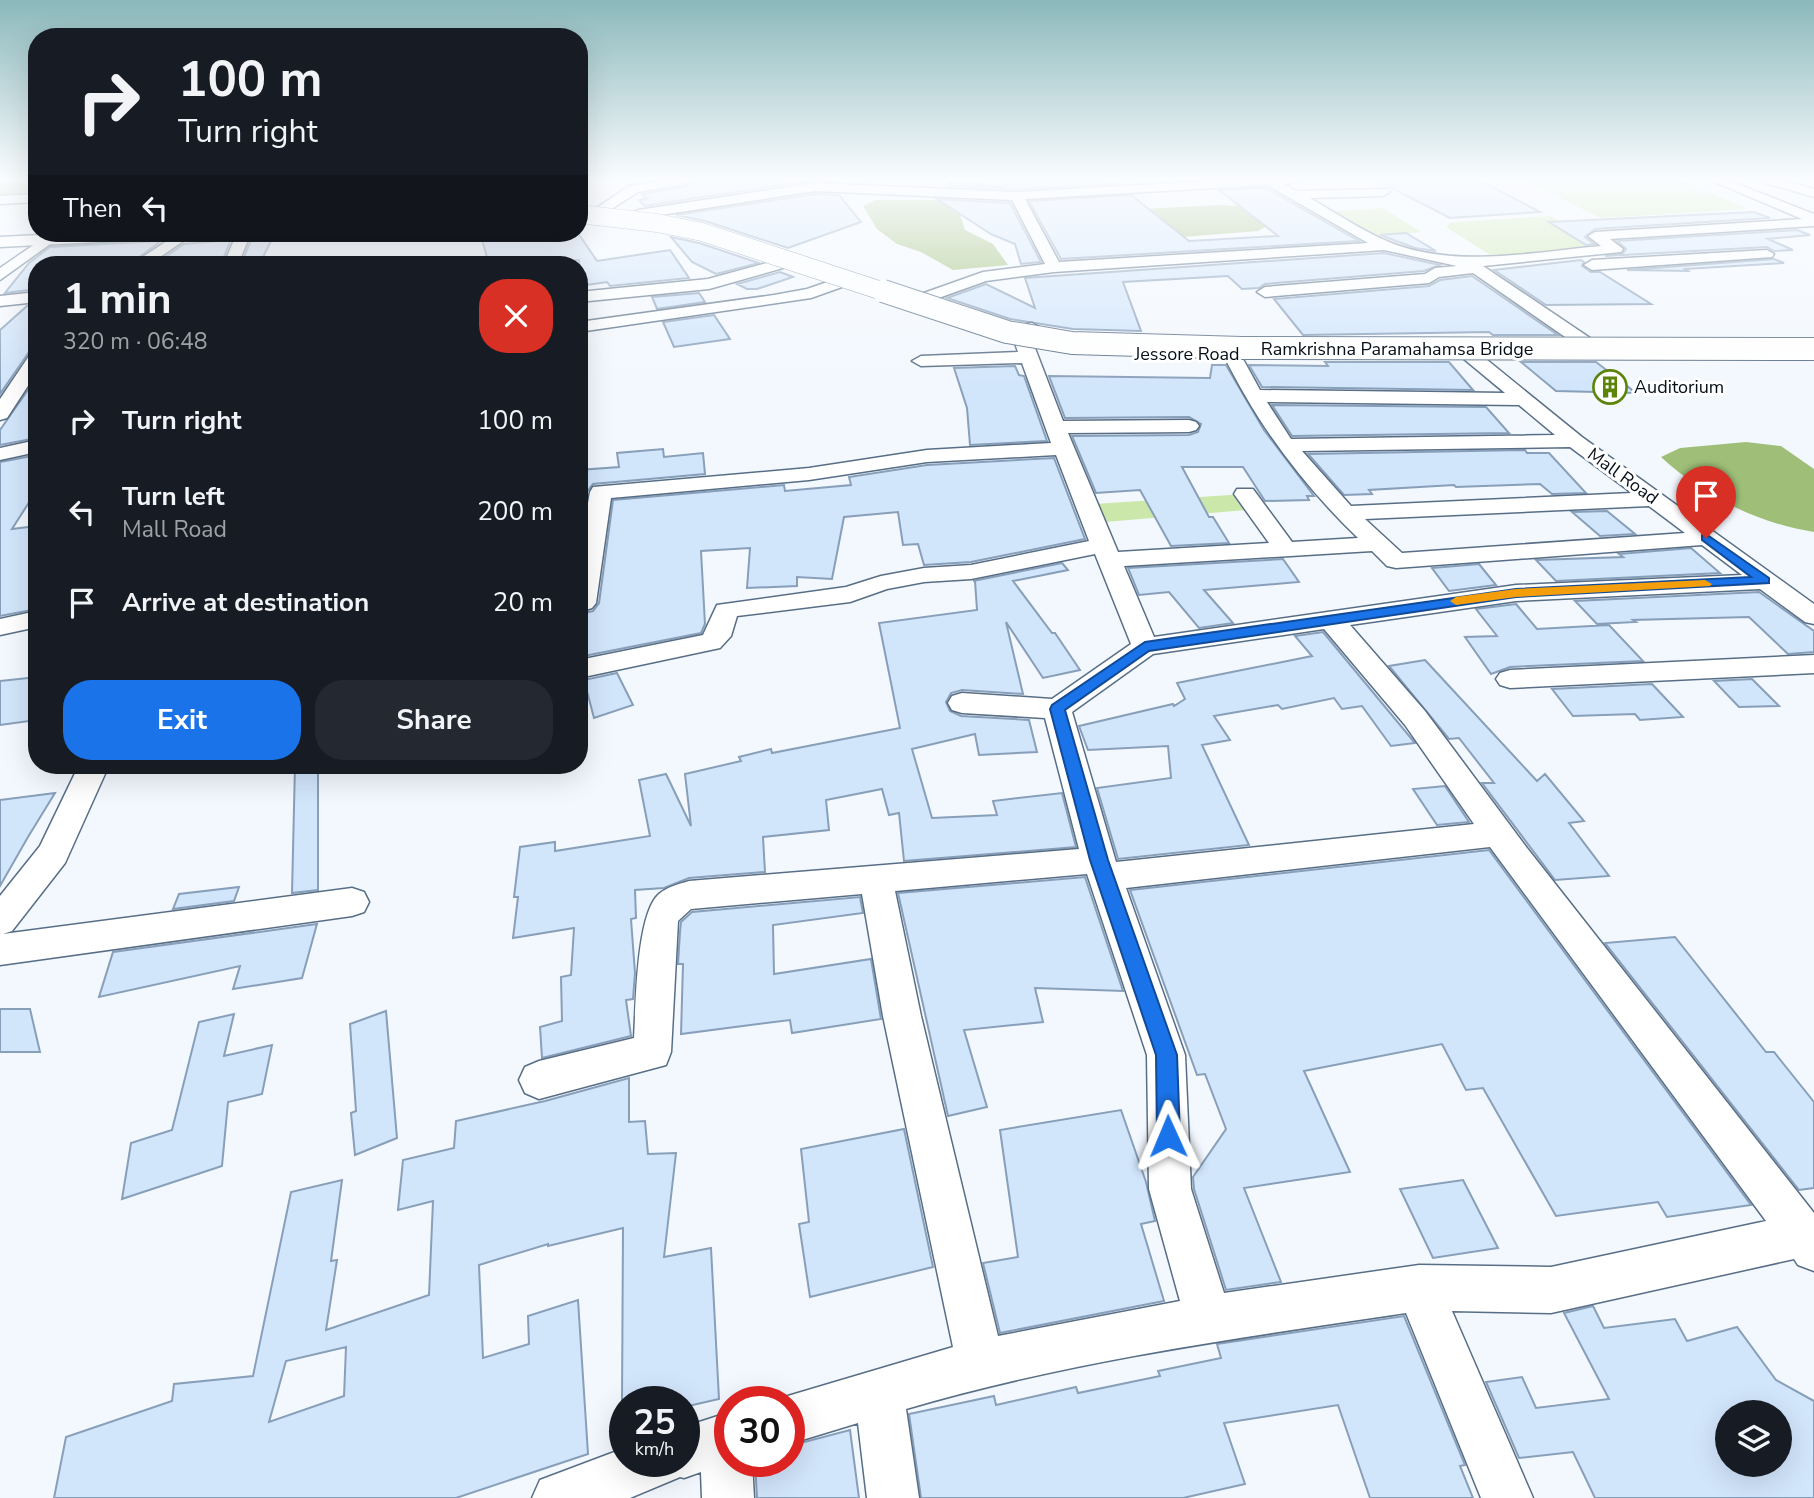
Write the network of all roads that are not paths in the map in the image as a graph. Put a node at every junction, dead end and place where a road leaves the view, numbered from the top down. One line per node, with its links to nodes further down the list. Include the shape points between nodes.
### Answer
1 (26, 250): 14 (street)
2 (730, 250): 11 (main road, Jessore Road)
3 (757, 250): 26 (main road, Ramkrishna Paramahamsa Bridge, bridge, via 1007,331 1072,342 1242,348)
4 (778, 250): 18 (main road, Jessore Road)
5 (1045, 250): 13 (street)
6 (1323, 250): 13 (street)
7 (1402, 250): 12 (street)
8 (1616, 250): 10 (street)
9 (1767, 254): 10 (street, via 1570,266)
10 (1544, 257): 12 (street)
11 (778, 265): 15 (main road, Jessore Road); 17 (street, via 709,284)
12 (1472, 265): 16 (street, via 1429,278); 25 (street)
13 (1054, 267): 18 (street, via 983,277)
14 (0, 275)
15 (835, 284): 23 (street, via 774,300); 24 (main road, Jessore Road, via 996,337)
16 (1265, 292)
17 (588, 296)
18 (927, 297): 24 (main road, Jessore Road)
19 (28, 298): 20 (street)
20 (0, 301)
21 (28, 313): 22 (street)
22 (0, 315)
23 (588, 326)
24 (1029, 343): 25 (main road, Jessore Road, via 1085,336); 27 (main road, Jessore Road, via 1097,353); 29 (street); 37 (street)
25 (1587, 344): 26 (main road, Jessore Road)
26 (1814, 349): 28 (main road, Jessore Road)
27 (1232, 354): 28 (main road, Jessore Road); 33 (street)
28 (1470, 355): 34 (street, Mall Road)
29 (921, 361)
30 (28, 366): 31 (street)
31 (8, 387): 32 (street); 35 (street, via 14,395)
32 (28, 388)
33 (1253, 396): 34 (street); 39 (street)
34 (1523, 399): 38 (street, Mall Road)
35 (0, 414)
36 (1189, 426): 37 (street)
37 (1060, 437): 42 (street, via 809,474); 50 (street)
38 (1575, 441): 39 (street); 43 (street, Mall Road)
39 (1285, 445): 45 (street)
40 (28, 448): 41 (street)
41 (0, 454)
42 (590, 492): 46 (street)
43 (1654, 499): 45 (street); 47 (street, Mall Road)
44 (1252, 501): 49 (street)
45 (1345, 513): 48 (street)
46 (588, 524)
47 (1706, 538): 48 (street, via 1396,561); 51 (street, Mall Road)
48 (1378, 544): 49 (street)
49 (1286, 550): 50 (street)
50 (1106, 552): 56 (street); 58 (street, via 924,575 850,594 726,610 718,636 711,642)
51 (1764, 581): 52 (street, Mall Road); 53 (street, via 1516,593)
52 (1814, 616)
53 (1330, 619): 56 (street); 63 (street, via 1415,718)
54 (28, 621): 55 (street)
55 (0, 627)
56 (1145, 647): 61 (street)
57 (1814, 664): 59 (street)
58 (588, 667)
59 (1510, 679)
60 (962, 703): 61 (street)
61 (1057, 709): 64 (street)
62 (90, 774): 67 (street, via 53,854)
63 (1499, 834): 64 (street); 70 (street)
64 (1102, 869): 65 (street); 72 (street, via 1167,1055 1170,1189)
65 (876, 879): 69 (street, via 689,895 676,900 665,908 661,921 652,1052); 73 (street)
66 (352, 902): 68 (street)
67 (0, 921)
68 (0, 950)
69 (540, 1080)
70 (1809, 1242): 71 (street, via 1551,1290)
71 (1419, 1288): 72 (street); 81 (street)
72 (1208, 1319): 73 (street)
73 (979, 1363): 74 (street)
74 (879, 1392): 75 (street); 80 (street)
75 (805, 1414)
76 (713, 1443): 79 (street)
77 (616, 1477): 78 (street)
78 (558, 1498)
79 (728, 1498)
80 (892, 1498)
81 (1507, 1498)

